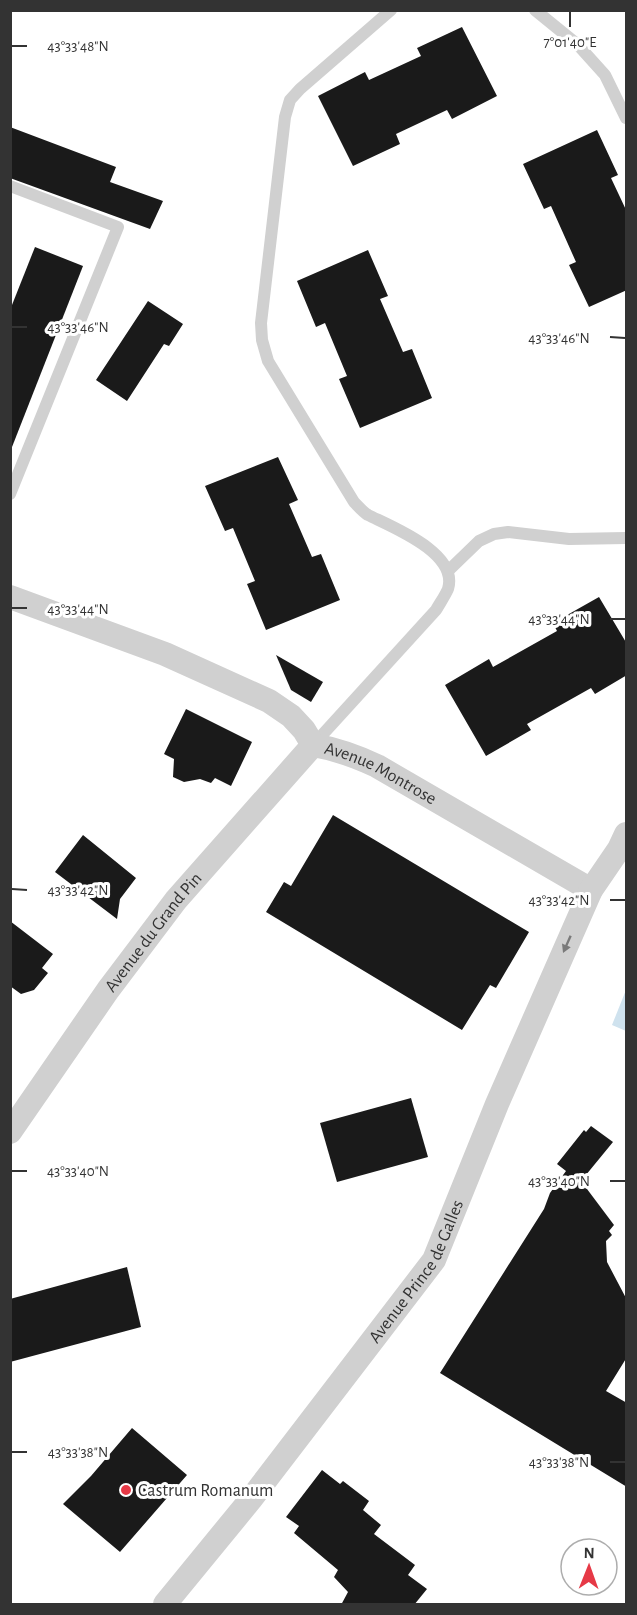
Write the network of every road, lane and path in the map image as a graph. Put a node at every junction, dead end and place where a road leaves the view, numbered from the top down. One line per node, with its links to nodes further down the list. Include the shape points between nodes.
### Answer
1 (391, 10): 7 (lane, via 290,100 261,322 262,340 268,361 354,502 366,514 407,533 429,549)
2 (535, 10): 3 (lane, via 578,45 605,75)
3 (627, 118)
4 (10, 186): 5 (lane, via 118,227)
5 (10, 494)
6 (627, 538): 7 (lane, via 569,540 508,532 494,534 479,542)
7 (448, 571): 9 (lane, via 448,588 436,610)
8 (10, 597): 9 (street, Avenue Montrose, via 165,654 269,701 291,716)
9 (313, 745): 11 (street, Avenue Montrose, via 356,755); 12 (street, Avenue du Grand Pin, via 176,900)
10 (627, 834): 11 (street)
11 (591, 890): 13 (street, Avenue Prince de Galles, one-way to 13, via 434,1260)
12 (13, 1120)
13 (165, 1605)

